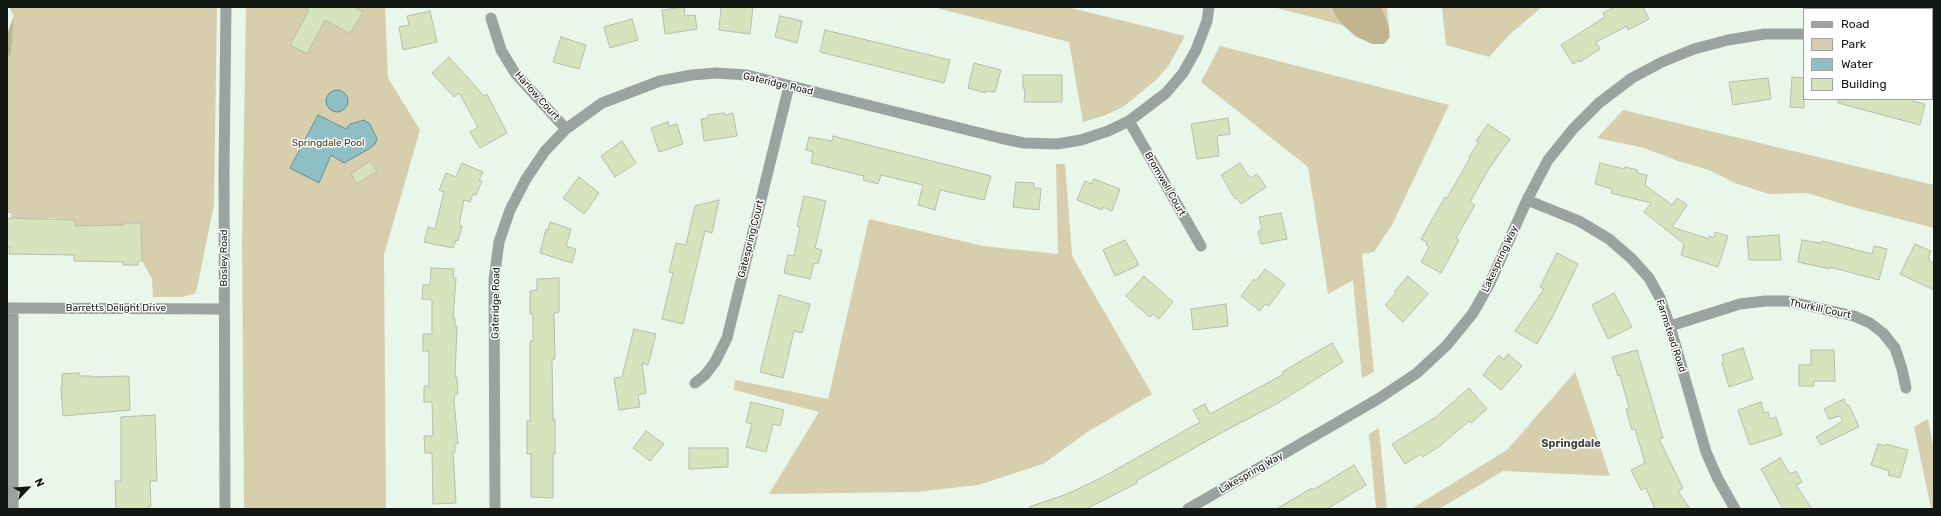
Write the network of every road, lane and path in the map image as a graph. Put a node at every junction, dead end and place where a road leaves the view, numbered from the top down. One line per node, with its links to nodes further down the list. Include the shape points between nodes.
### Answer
1 (226, 7): 11 (street, Bosley Road)
2 (1209, 7): 6 (street, Gateridge Road, via 1207,21 1196,50 1183,73 1166,93)
3 (490, 18): 7 (street, Harlow Court, via 501,50 515,73)
4 (1803, 34): 8 (street, Lakespring Way, via 1765,34 1728,40 1694,49 1632,78 1600,103 1573,130 1548,160)
5 (789, 86): 6 (street, Gateridge Road, via 1024,143 1057,144 1081,140); 7 (street, Gateridge Road, via 747,75 716,73 660,81 602,103); 13 (street, Gatespring Court, via 726,338 715,362 706,375)
6 (1129, 121): 9 (street, Bromwell Court)
7 (566, 129): 17 (street, Gateridge Road, via 545,151 526,179 510,210 499,242 494,280)
8 (1527, 200): 12 (street, Farmstead Road, via 1579,221 1610,239 1649,278 1660,298); 18 (street, Lakespring Way, via 1490,283 1473,313 1447,345 1417,373 1378,399)
9 (1201, 246)
10 (10, 308): 11 (street, Barretts Delight Drive); 15 (street)
11 (224, 309): 16 (street, Bosley Road)
12 (1670, 326): 14 (street, Thurkill Court, via 1740,304 1765,301 1788,301 1854,316 1870,323 1883,333 1895,348); 19 (street, Farmstead Road, via 1706,452 1718,480)
13 (695, 383)
14 (1906, 388)
15 (13, 509)
16 (225, 509)
17 (496, 509)
18 (1188, 509)
19 (1735, 509)

